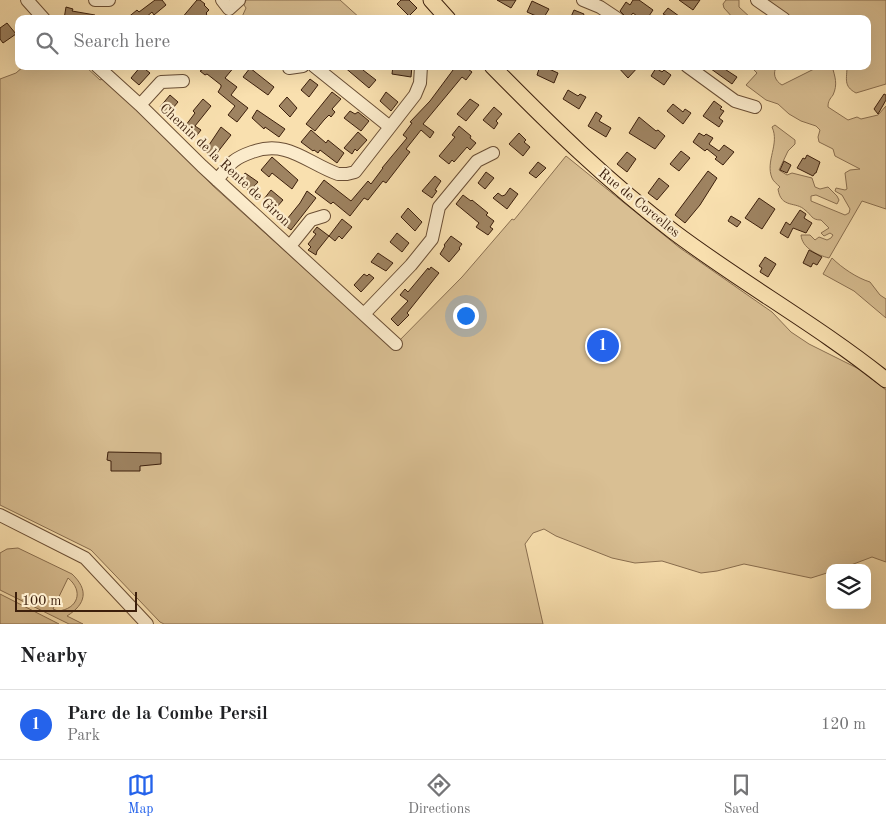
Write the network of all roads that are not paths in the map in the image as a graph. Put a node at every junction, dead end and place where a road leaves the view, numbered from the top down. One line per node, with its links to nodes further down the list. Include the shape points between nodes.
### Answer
1 (95, 0): 2 (street)
2 (109, 0)
3 (222, 0): 4 (street, via 229,9)
4 (240, 0)
5 (431, 0): 10 (main road)
6 (583, 0): 11 (street)
7 (757, 0): 12 (street)
8 (30, 1): 9 (street)
9 (41, 15)
10 (443, 15)
11 (612, 15)
12 (778, 15)
13 (102, 70): 19 (street, Chemin de la Rente de Giron)
14 (319, 70): 21 (street)
15 (422, 70): 21 (street, via 417,92)
16 (496, 70): 28 (main road, Rue de Corcelles, via 582,155 630,197 694,247)
17 (692, 70): 20 (street, via 735,101)
18 (183, 81): 19 (street, Chemin de la Rente de Giron, via 161,82)
19 (140, 105): 23 (street, Chemin de la Rente de Giron)
20 (755, 107)
21 (390, 127): 23 (street, via 351,174 335,173 290,151 272,147 236,158)
22 (493, 153): 26 (street, via 477,161 439,206 432,239)
23 (217, 180): 25 (street, Chemin de la Rente de Giron)
24 (324, 216): 25 (street, Chemin de la Rente de Giron, via 311,220)
25 (290, 246): 26 (street, Chemin de la Rente de Giron)
26 (364, 314): 27 (street, Chemin de la Rente de Giron)
27 (396, 344)
28 (886, 380)
29 (0, 515): 30 (street, via 85,558)
30 (147, 624)

